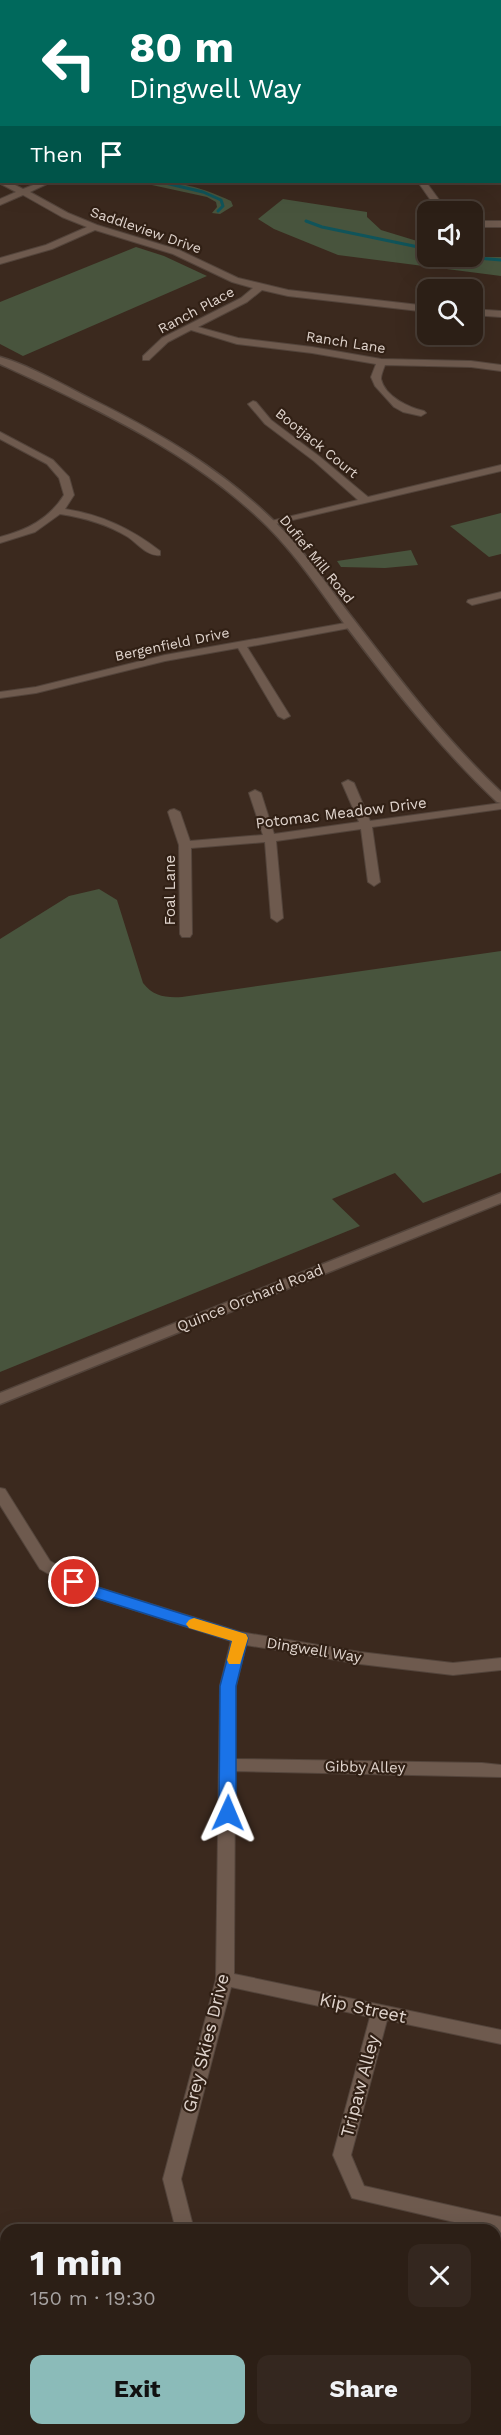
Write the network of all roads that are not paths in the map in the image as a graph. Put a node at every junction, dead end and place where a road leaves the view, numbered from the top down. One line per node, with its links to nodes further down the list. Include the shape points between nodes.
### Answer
1 (7, 183): 4 (street, Saddleview Drive)
2 (45, 183): 4 (street)
3 (423, 183): 5 (street)
4 (23, 192): 6 (street); 9 (street, Saddleview Drive)
5 (434, 201)
6 (0, 202)
7 (483, 224): 8 (street)
8 (501, 224)
9 (94, 227): 10 (street, via 49,247); 11 (street, Saddleview Drive, via 176,252)
10 (0, 261)
11 (260, 287): 12 (street, Saddleview Drive); 15 (street, Ranch Place, via 244,300)
12 (417, 308)
13 (483, 313): 14 (street)
14 (501, 314)
15 (189, 327): 16 (street, Ranch Place, via 165,340); 18 (street, Ranch Lane, via 237,341)
16 (146, 358)
17 (0, 360): 26 (main road, Dufief Mill Road, via 153,436 208,472)
18 (381, 362): 19 (street, Ranch Lane); 21 (street, via 378,384 397,405)
19 (501, 368)
20 (253, 404): 24 (street, Bootjack Court, via 268,422)
21 (421, 413)
22 (0, 435): 25 (street, via 50,462 64,477 69,495)
23 (501, 468): 24 (street)
24 (366, 501): 26 (street)
25 (60, 511): 27 (street, via 42,525); 28 (street, via 104,519 133,534)
26 (271, 524): 31 (main road, Dufief Mill Road)
27 (0, 540)
28 (156, 553)
29 (501, 595): 30 (street)
30 (472, 602)
31 (351, 625): 32 (street, Bergenfield Drive); 37 (main road, Dufief Mill Road, via 444,741)
32 (240, 645): 33 (street, Bergenfield Drive); 34 (street)
33 (0, 695)
34 (284, 716)
35 (348, 783): 40 (street)
36 (255, 793): 41 (street)
37 (501, 799)
38 (501, 806): 40 (street, Potomac Meadow Drive)
39 (174, 812): 42 (street, Foal Lane)
40 (366, 825): 41 (street, Potomac Meadow Drive); 43 (street)
41 (270, 838): 42 (street, Potomac Meadow Drive); 44 (street)
42 (185, 845): 45 (street, Foal Lane)
43 (374, 882)
44 (277, 918)
45 (186, 934)
46 (498, 1204): 47 (main road, Quince Orchard Road)
47 (0, 1399)
48 (0, 1493): 49 (street, Dingwell Way, via 45,1564 89,1590)
49 (240, 1638): 50 (street, Dingwell Way, via 453,1669); 51 (street, Grey Skies Drive, via 228,1686)
50 (501, 1664)
51 (228, 1765): 52 (street, Gibby Alley); 53 (street, Grey Skies Drive)
52 (501, 1771)
53 (225, 1979): 54 (street, Kip Street); 56 (street, Grey Skies Drive, via 172,2179)
54 (380, 2012): 55 (street, Kip Street); 57 (street, Tripaw Alley, via 342,2155 358,2192)
55 (501, 2037)
56 (183, 2224)
57 (497, 2224)

